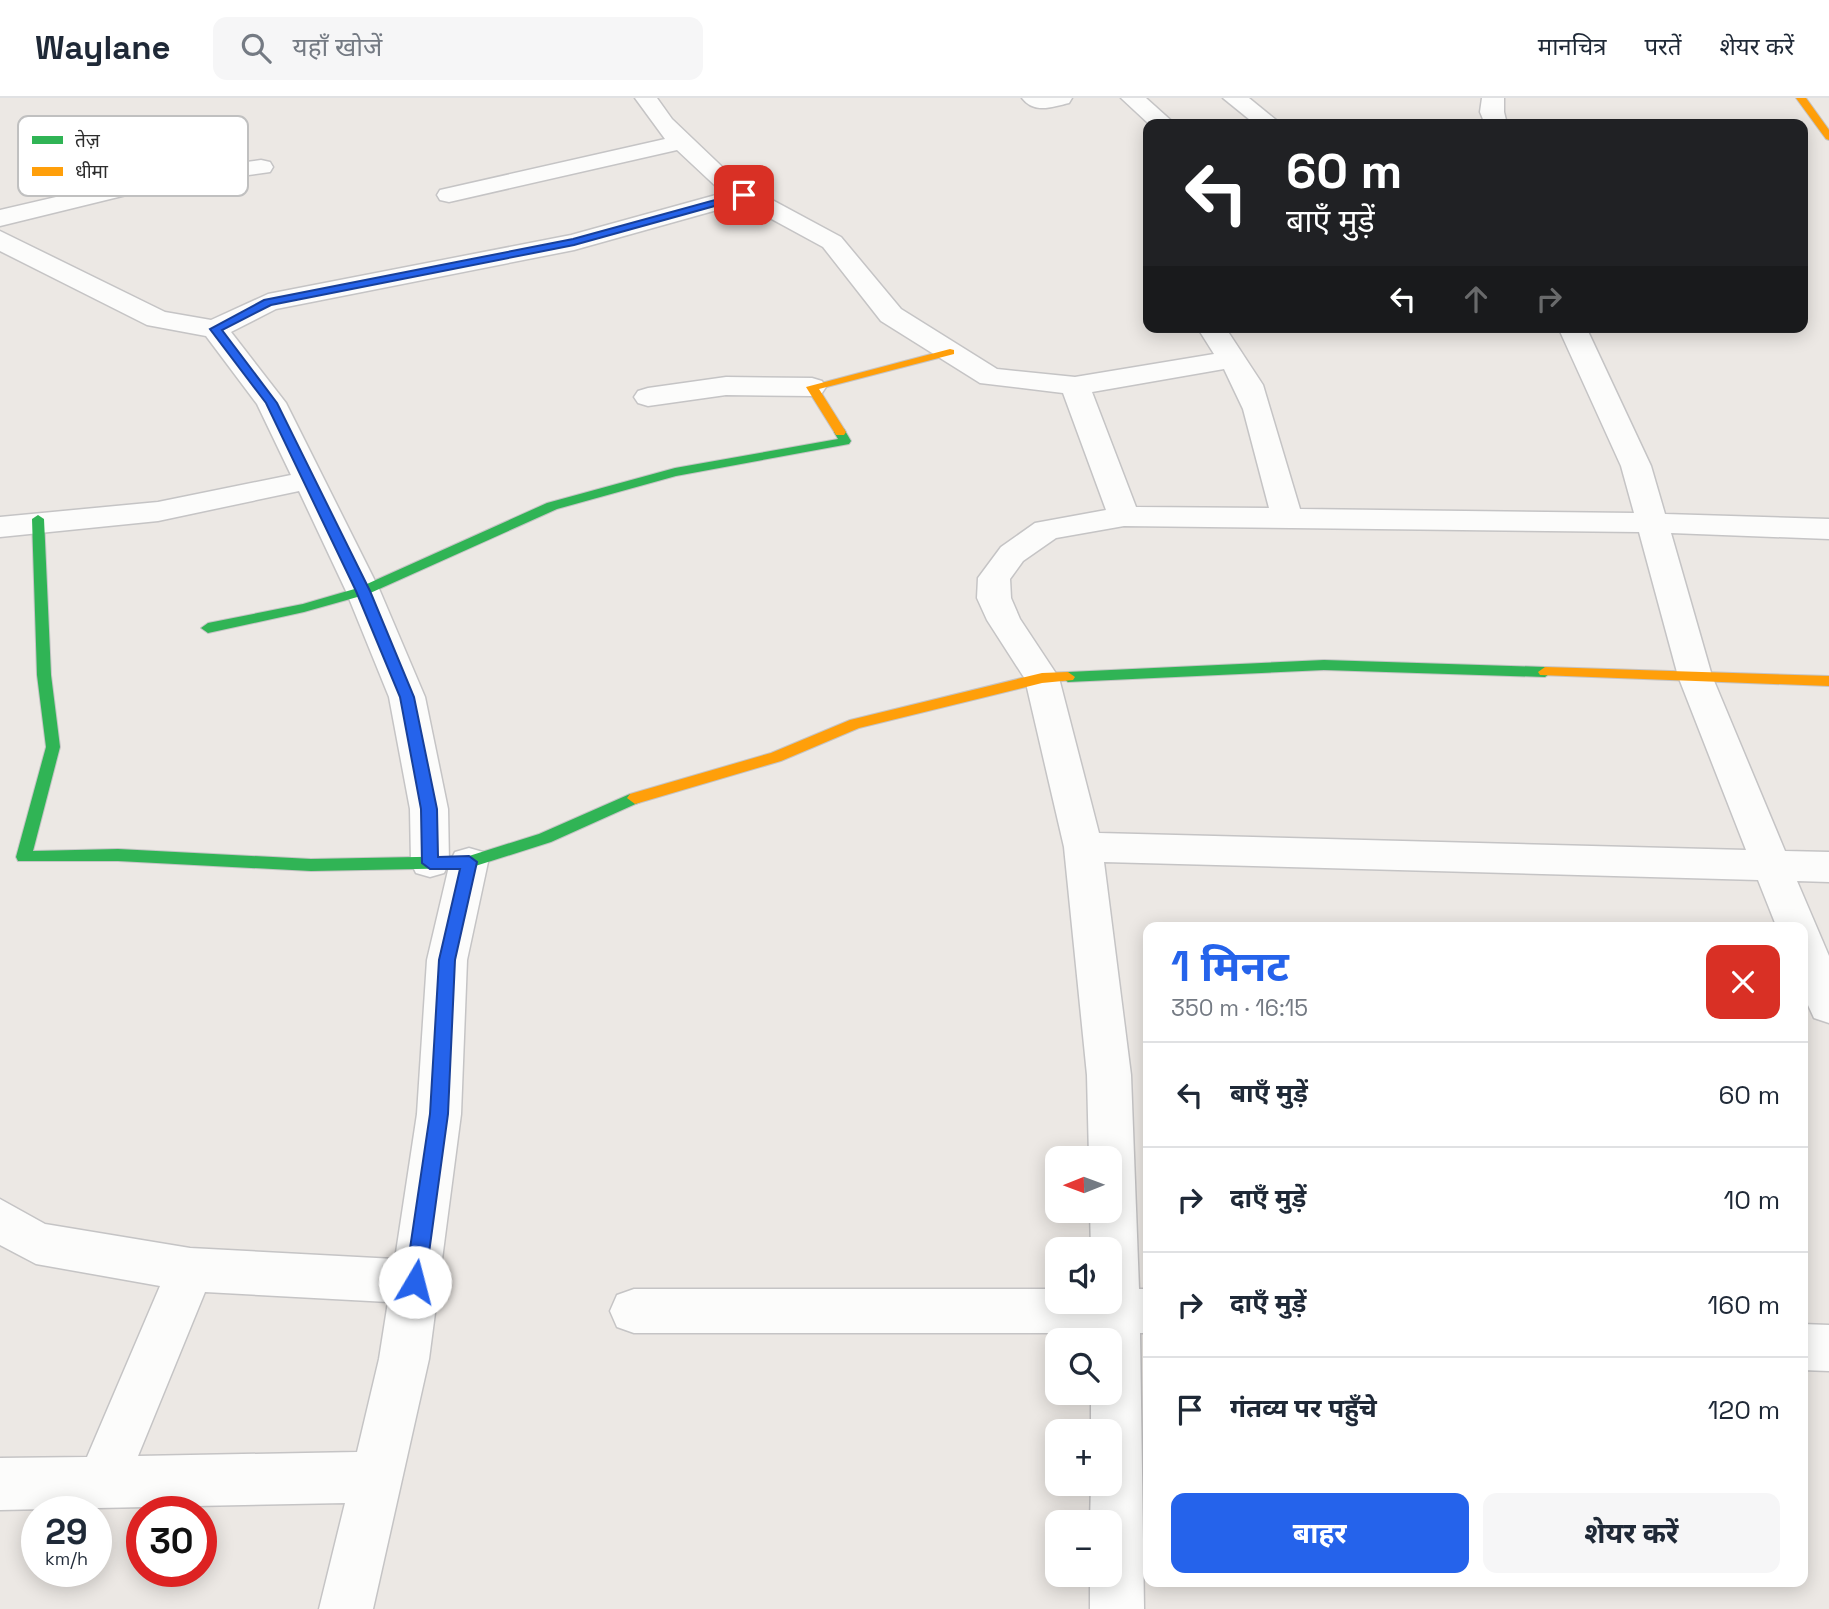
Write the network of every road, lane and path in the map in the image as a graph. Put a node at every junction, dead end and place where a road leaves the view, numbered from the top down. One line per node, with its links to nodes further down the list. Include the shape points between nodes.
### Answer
1 (646, 98): 12 (street)
2 (1033, 98): 3 (street, via 1039,102)
3 (1061, 98)
4 (1132, 98): 8 (street)
5 (1234, 98): 9 (street)
6 (1493, 98): 10 (street)
7 (1801, 98): 11 (street)
8 (1157, 119)
9 (1262, 119)
10 (1495, 119)
11 (1829, 137)
12 (681, 142): 15 (street); 16 (street)
13 (261, 167): 14 (street)
14 (248, 169)
15 (449, 195)
16 (744, 195): 20 (street, via 574,242 268,302); 23 (street, via 832,242 891,315)
17 (92, 196): 18 (street)
18 (0, 218)
19 (0, 239): 20 (street, via 18,253 77,277 157,319)
20 (215, 329): 28 (street, via 271,403)
21 (1215, 333): 24 (street)
22 (1575, 333): 32 (street, via 1636,466)
23 (950, 352): 25 (street, via 990,377); 26 (street)
24 (1232, 359): 25 (street); 30 (street, via 1258,409)
25 (1074, 386): 29 (street)
26 (812, 387): 27 (street, via 726,386); 35 (street, via 845,441 675,472 552,506)
27 (648, 397)
28 (309, 480): 31 (street, via 108,518); 35 (street)
29 (1124, 516): 30 (street); 38 (street, via 1046,530 1012,554 994,578 994,598 1004,620)
30 (1287, 518): 32 (street)
31 (38, 520): 33 (street); 41 (street, via 44,675 53,747 24,857 118,855 311,865)
32 (1652, 523): 34 (street); 37 (street)
33 (0, 527)
34 (1829, 529)
35 (363, 591): 36 (street); 41 (street, via 407,697 429,809)
36 (208, 628)
37 (1695, 676): 38 (street, via 1324,665); 39 (street); 42 (street)
38 (1042, 678): 40 (street); 41 (street, via 855,724 776,757 634,798 545,838)
39 (1829, 681)
40 (1083, 847): 42 (street); 50 (street)
41 (449, 863): 49 (street, via 439,1114)
42 (1772, 864): 43 (street); 44 (street)
43 (1829, 867)
44 (1795, 922)
45 (1808, 955): 46 (street)
46 (1829, 1006)
47 (0, 1220): 48 (street, via 36,1243)
48 (190, 1270): 49 (street); 55 (street)
49 (415, 1282): 54 (street, via 404,1359)
50 (1132, 1310): 51 (street); 58 (street)
51 (634, 1311)
52 (1808, 1347): 53 (street)
53 (1829, 1348)
54 (377, 1478): 55 (street); 57 (street)
55 (102, 1482): 56 (street)
56 (0, 1484)
57 (346, 1609)
58 (1117, 1609)

